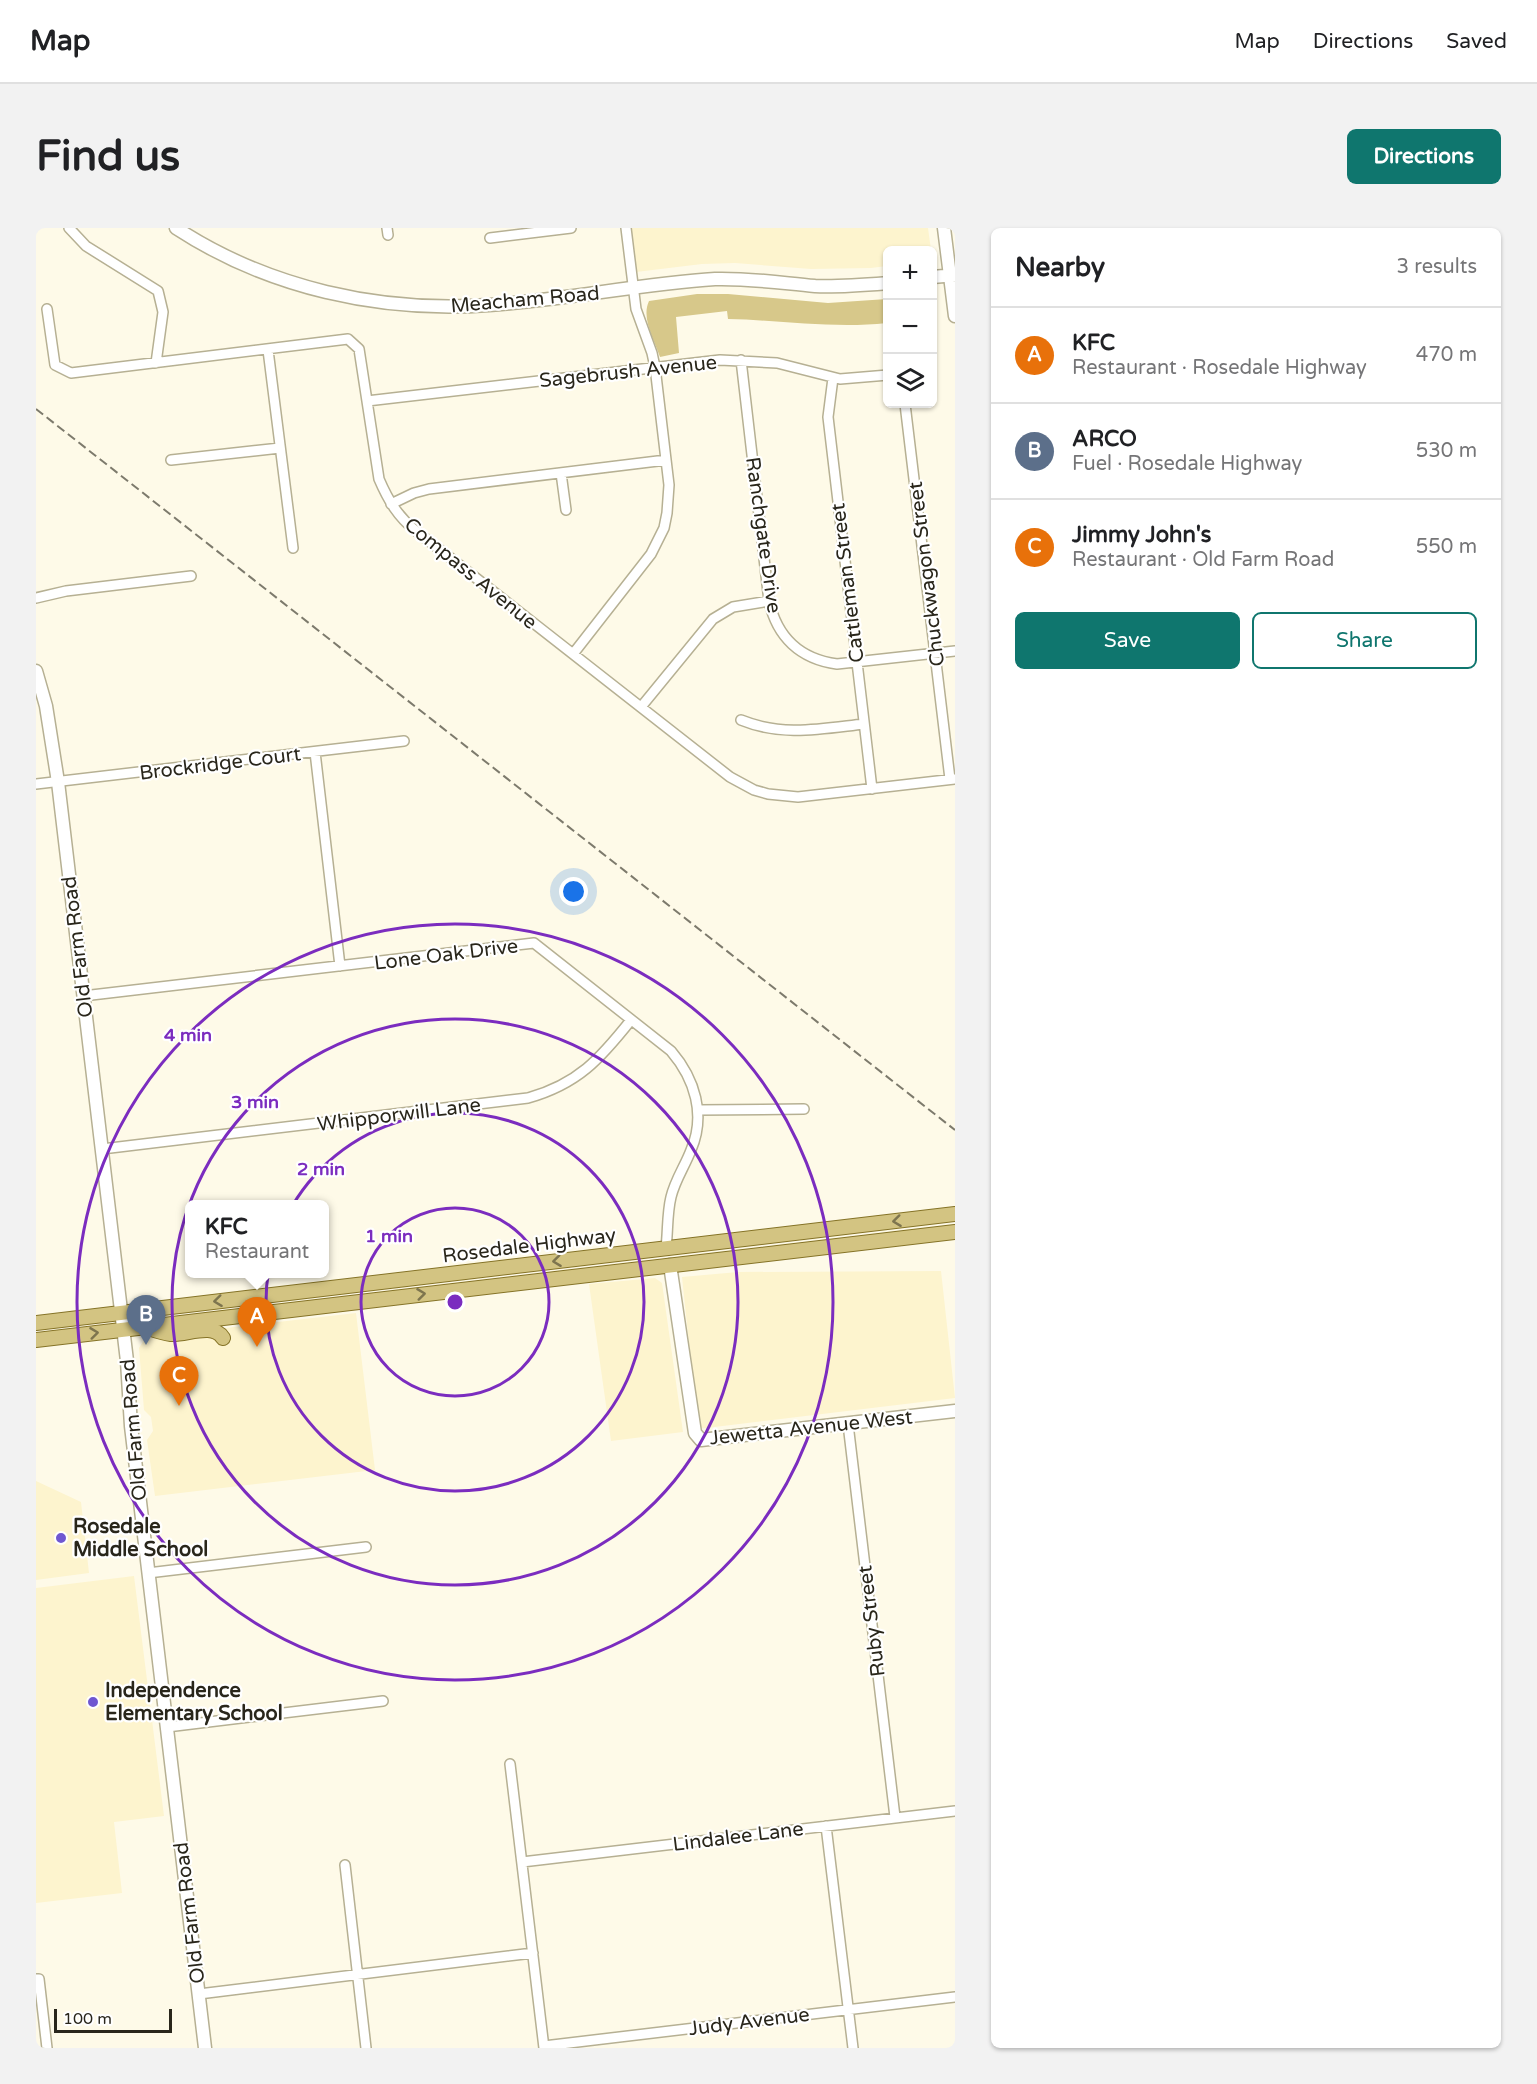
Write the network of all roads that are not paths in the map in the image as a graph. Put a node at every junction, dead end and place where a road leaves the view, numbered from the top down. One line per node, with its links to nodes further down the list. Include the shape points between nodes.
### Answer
1 (69, 228): 15 (street, via 86,246 158,291 163,312)
2 (176, 228): 10 (street, Meacham Road, via 233,260 290,282 393,304 490,305)
3 (572, 228): 6 (street)
4 (626, 228): 10 (street)
5 (944, 228): 7 (street)
6 (490, 238)
7 (953, 275): 8 (street); 12 (street)
8 (937, 277)
9 (883, 283): 10 (street, Meacham Road, via 841,286 716,279)
10 (633, 288): 16 (street)
11 (47, 309): 15 (street, Compass Avenue, via 55,365 71,373)
12 (955, 316)
13 (268, 350): 15 (street, Compass Avenue); 19 (street, Compass Avenue, via 348,339 359,349); 21 (street)
14 (741, 360): 16 (street, Sagebrush Avenue); 18 (street, Sagebrush Avenue, via 777,363); 30 (street, Ranchgate Drive)
15 (156, 363)
16 (655, 367): 19 (street, Sagebrush Avenue); 23 (street)
17 (883, 376): 18 (street, Sagebrush Avenue)
18 (833, 378): 34 (street, Cattleman Street, via 828,417)
19 (367, 401): 25 (street, Compass Avenue, via 376,466)
20 (905, 408): 33 (street, Chuckwagon Street)
21 (280, 448): 22 (street); 27 (street)
22 (171, 460)
23 (666, 460): 24 (street); 32 (street, via 669,499 658,541)
24 (561, 473): 25 (street, via 429,489); 26 (street)
25 (391, 504): 32 (street, Compass Avenue, via 409,526)
26 (566, 510)
27 (293, 548)
28 (191, 576): 29 (street)
29 (36, 598)
30 (770, 601): 34 (street, Ranchgate Drive, via 777,625 801,653 825,663); 36 (street, via 733,607 713,619)
31 (955, 651): 33 (street, Ranchgate Drive)
32 (573, 654): 36 (street, Compass Avenue)
33 (935, 654): 34 (street, Ranchgate Drive); 41 (street, Chuckwagon Street)
34 (856, 663): 38 (street, Cattleman Street)
35 (36, 671): 42 (street, Old Farm Road, via 48,714)
36 (641, 707): 44 (street, Compass Avenue, via 730,777 754,790 798,797)
37 (741, 720): 38 (street, via 784,731)
38 (864, 724): 44 (street, Cattleman Street)
39 (404, 741): 40 (street, Brockridge Court)
40 (315, 752): 42 (street, Brockridge Court); 45 (street)
41 (953, 779): 44 (street, Compass Avenue)
42 (57, 782): 43 (street, Brockridge Court); 46 (street, Old Farm Road)
43 (36, 784)
44 (872, 789)
45 (340, 966): 46 (street, Lone Oak Drive); 47 (street, Lone Oak Drive, via 534,943)
46 (83, 996): 50 (street, Old Farm Road)
47 (631, 1020): 49 (street, Lone Oak Drive, via 679,1061 693,1085); 50 (street, Whipporwill Lane, via 604,1054 580,1075 528,1098)
48 (804, 1109): 49 (street)
49 (698, 1110): 54 (street, Lone Oak Drive, via 695,1139 671,1197)
50 (102, 1149): 59 (street, Old Farm Road)
51 (955, 1214): 52 (main road, Rosedale Highway, one-way to 52)
52 (862, 1226): 54 (main road, Rosedale Highway); 55 (main road, via 823,1237 682,1254)
53 (955, 1232): 55 (main road, Rosedale Highway)
54 (666, 1248): 56 (main road, Rosedale Highway, one-way to 56); 57 (main road, via 655,1260 572,1270)
55 (670, 1265): 57 (main road, Rosedale Highway); 66 (street, Jewetta Avenue West, via 695,1432 701,1440)
56 (415, 1278): 58 (main road, via 391,1288 302,1301); 59 (main road, Rosedale Highway, one-way to 59)
57 (550, 1279): 58 (main road, Rosedale Highway, one-way to 57)
58 (291, 1310): 61 (main road, Rosedale Highway)
59 (121, 1312): 60 (main road, Rosedale Highway); 62 (street, Old Farm Road)
60 (36, 1323)
61 (143, 1327): 62 (main road, Rosedale Highway); 63 (main road, via 172,1334 212,1330)
62 (123, 1330): 64 (main road, Rosedale Highway, one-way to 62); 68 (street, Old Farm Road)
63 (223, 1338)
64 (36, 1340)
65 (955, 1411): 66 (street, Jewetta Avenue West)
66 (848, 1424): 73 (street, Ruby Street)
67 (366, 1547): 68 (street)
68 (148, 1573): 70 (street, Old Farm Road)
69 (383, 1701): 70 (street)
70 (167, 1727): 80 (street, Old Farm Road)
71 (510, 1764): 75 (street)
72 (955, 1811): 73 (street, Lindalee Lane)
73 (895, 1817): 74 (street, Lindalee Lane)
74 (826, 1826): 75 (street, Lindalee Lane); 82 (street)
75 (522, 1862): 77 (street)
76 (345, 1865): 78 (street)
77 (532, 1953): 78 (street); 83 (street)
78 (358, 1976): 80 (street); 86 (street)
79 (38, 1979): 84 (street)
80 (199, 1994): 85 (street, Old Farm Road)
81 (955, 1997): 82 (street, Judy Avenue)
82 (848, 2009): 83 (street, Judy Avenue); 87 (street)
83 (544, 2047)
84 (47, 2048)
85 (205, 2048)
86 (366, 2048)
87 (853, 2048)

